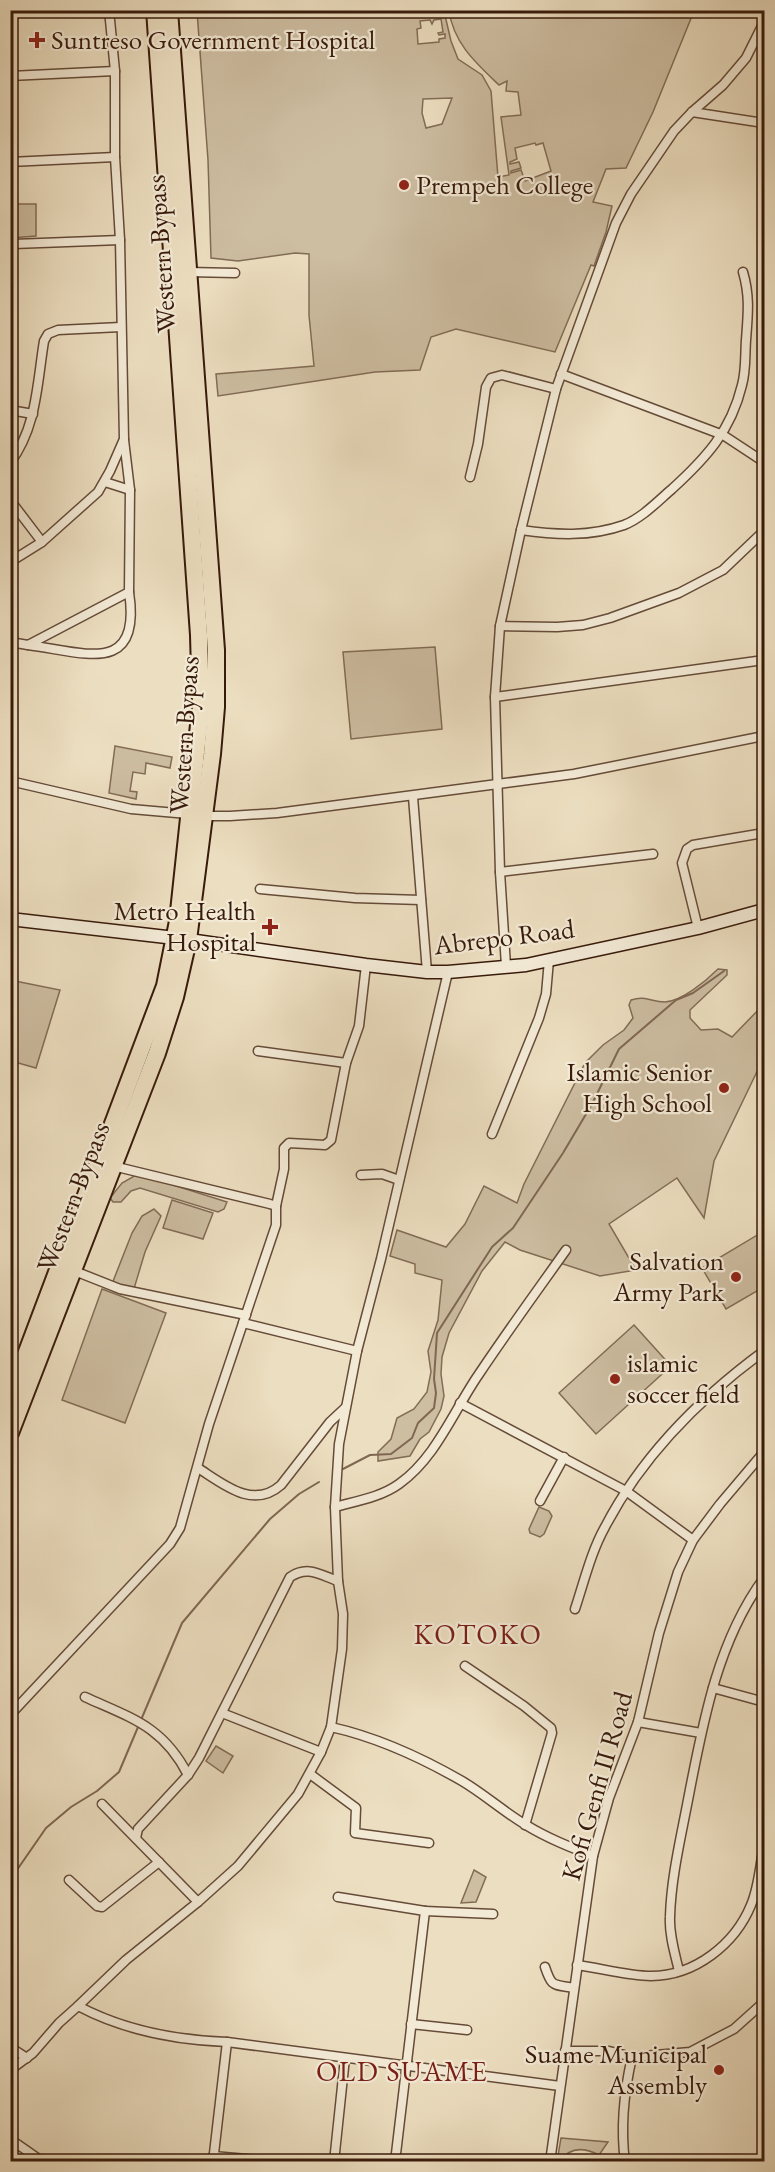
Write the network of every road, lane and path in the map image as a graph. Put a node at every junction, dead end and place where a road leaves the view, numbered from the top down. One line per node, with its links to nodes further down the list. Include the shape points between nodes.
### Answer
1 (109, 10): 5 (street)
2 (155, 10): 38 (highway, Western Bypass)
3 (169, 10): 13 (highway, Western Bypass)
4 (765, 22): 7 (street, via 746,58)
5 (115, 71): 6 (street); 9 (street)
6 (10, 76)
7 (692, 112): 8 (street); 17 (street, via 674,131 616,223)
8 (765, 123)
9 (115, 157): 10 (street); 11 (street)
10 (10, 162)
11 (120, 240): 12 (street); 16 (street)
12 (14, 244)
13 (188, 272): 15 (street); 38 (highway, Western Bypass)
14 (743, 272): 21 (street, via 749,297 743,383)
15 (235, 273)
16 (121, 327): 20 (street, via 58,330 48,334); 22 (street)
17 (561, 374): 18 (street); 21 (street)
18 (556, 389): 25 (street, via 502,375 491,378 486,387); 29 (street)
19 (10, 410): 20 (street)
20 (33, 414): 24 (street, via 27,437)
21 (723, 435): 23 (street); 29 (street, via 674,487 627,524 597,533)
22 (124, 439): 26 (street); 27 (street)
23 (765, 462)
24 (10, 463)
25 (470, 477)
26 (105, 482): 27 (street); 31 (street)
27 (130, 490): 33 (street)
28 (10, 500): 31 (street)
29 (520, 530): 34 (street)
30 (765, 531): 34 (street, via 723,570 679,593 610,618 557,627)
31 (42, 542): 32 (street)
32 (10, 562)
33 (129, 592): 36 (street); 36 (street, via 130,629 118,649 96,655)
34 (500, 626): 39 (street)
35 (10, 642): 36 (street)
36 (28, 645)
37 (765, 660): 39 (street)
38 (209, 666): 44 (highway, Western Bypass, via 216,707)
39 (495, 697): 42 (street)
40 (765, 736): 42 (street, via 574,774)
41 (10, 781): 44 (street, via 131,809)
42 (498, 784): 43 (street); 47 (street)
43 (413, 797): 44 (street, via 277,813); 49 (street)
44 (196, 815): 53 (highway, Western Bypass)
45 (765, 832): 52 (street, via 687,849 682,863)
46 (653, 854): 47 (street)
47 (500, 872): 56 (street)
48 (260, 889): 49 (street)
49 (421, 900): 57 (street)
50 (765, 910): 52 (main road, Abrepo Road)
51 (10, 919): 53 (main road, Abrepo Road)
52 (698, 928): 54 (main road, Abrepo Road)
53 (181, 939): 55 (main road, Abrepo Road); 62 (highway, Western Bypass, via 182,972 168,1019); 71 (highway, Western Bypass)
54 (549, 960): 56 (main road, Abrepo Road); 61 (street, via 539,1018)
55 (366, 965): 57 (main road, Abrepo Road); 60 (street, via 359,1026)
56 (506, 966): 58 (main road, Abrepo Road)
57 (427, 972): 58 (main road, Abrepo Road)
58 (448, 972): 64 (street)
59 (258, 1051): 60 (street)
60 (346, 1064): 65 (street, via 331,1140 325,1145 289,1143 284,1148)
61 (492, 1134)
62 (112, 1166): 65 (street); 67 (highway, Western Bypass)
63 (361, 1175): 64 (street, via 382,1174)
64 (399, 1180): 70 (street)
65 (276, 1206): 68 (street, via 276,1225)
66 (566, 1250): 72 (street)
67 (72, 1270): 68 (street, via 120,1289); 74 (highway, Western Bypass)
68 (244, 1319): 70 (street); 77 (street)
69 (765, 1351): 78 (street, via 696,1408 655,1451)
70 (357, 1352): 73 (street)
71 (10, 1397)
72 (460, 1403): 76 (street); 80 (street, via 429,1454 399,1485 380,1495)
73 (345, 1408): 77 (street, via 274,1491 254,1496 241,1494); 80 (street)
74 (10, 1433)
75 (765, 1452): 81 (street, Kofi Genfi II Road)
76 (564, 1457): 78 (street); 79 (street)
77 (198, 1468): 90 (street, via 180,1528 170,1544)
78 (626, 1491): 81 (street); 84 (street, via 603,1529)
79 (540, 1502)
80 (335, 1507): 83 (street)
81 (693, 1540): 91 (street, Kofi Genfi II Road, via 678,1572 659,1633)
82 (765, 1578): 86 (street, via 739,1620)
83 (338, 1581): 89 (street, via 308,1570 290,1577); 92 (street, via 343,1614 342,1649)
84 (575, 1609)
85 (465, 1666): 98 (street, via 551,1728)
86 (713, 1688): 88 (street); 93 (street)
87 (85, 1697): 96 (street, via 156,1732)
88 (765, 1702)
89 (222, 1713): 94 (street); 96 (street)
90 (10, 1715)
91 (638, 1722): 93 (street); 102 (street, Kofi Genfi II Road, via 609,1797)
92 (331, 1727): 94 (street); 98 (street, via 416,1756 464,1782)
93 (701, 1733): 111 (street, via 670,1918)
94 (321, 1752): 95 (street)
95 (310, 1773): 100 (street, via 356,1808 355,1833); 106 (street, via 298,1794 245,1857)
96 (188, 1775): 99 (street, via 138,1829)
97 (102, 1804): 99 (street)
98 (525, 1825): 102 (street)
99 (136, 1838): 103 (street)
100 (429, 1843)
101 (765, 1846): 111 (street, via 752,1904 733,1935 707,1960)
102 (593, 1856): 109 (street, Kofi Genfi II Road)
103 (159, 1862): 104 (street, via 102,1907); 106 (street)
104 (69, 1880)
105 (338, 1897): 107 (street)
106 (198, 1902): 114 (street, via 126,1960)
107 (425, 1911): 108 (street); 115 (street)
108 (493, 1914)
109 (577, 1965): 111 (street, via 651,1976); 112 (street, Kofi Genfi II Road)
110 (545, 1967): 112 (street, via 555,1985)
111 (679, 1971)
112 (574, 1988): 119 (street, Kofi Genfi II Road)
113 (765, 2002): 120 (street, via 734,2029 690,2052)
114 (78, 2006): 117 (street, via 156,2035); 121 (street)
115 (411, 2024): 116 (street); 123 (street)
116 (467, 2030)
117 (227, 2042): 122 (street); 127 (street)
118 (10, 2047): 121 (street)
119 (565, 2051): 120 (street); 125 (street, Kofi Genfi II Road)
120 (632, 2057): 133 (street, via 622,2116)
121 (27, 2058): 124 (street)
122 (345, 2058): 123 (street); 130 (street)
123 (406, 2066): 125 (street); 131 (street)
124 (10, 2070)
125 (560, 2086): 132 (street, Kofi Genfi II Road)
126 (10, 2139): 129 (street)
127 (213, 2159): 128 (street)
128 (258, 2160)
129 (43, 2162)
130 (334, 2162)
131 (395, 2162)
132 (550, 2162)
133 (625, 2162)

